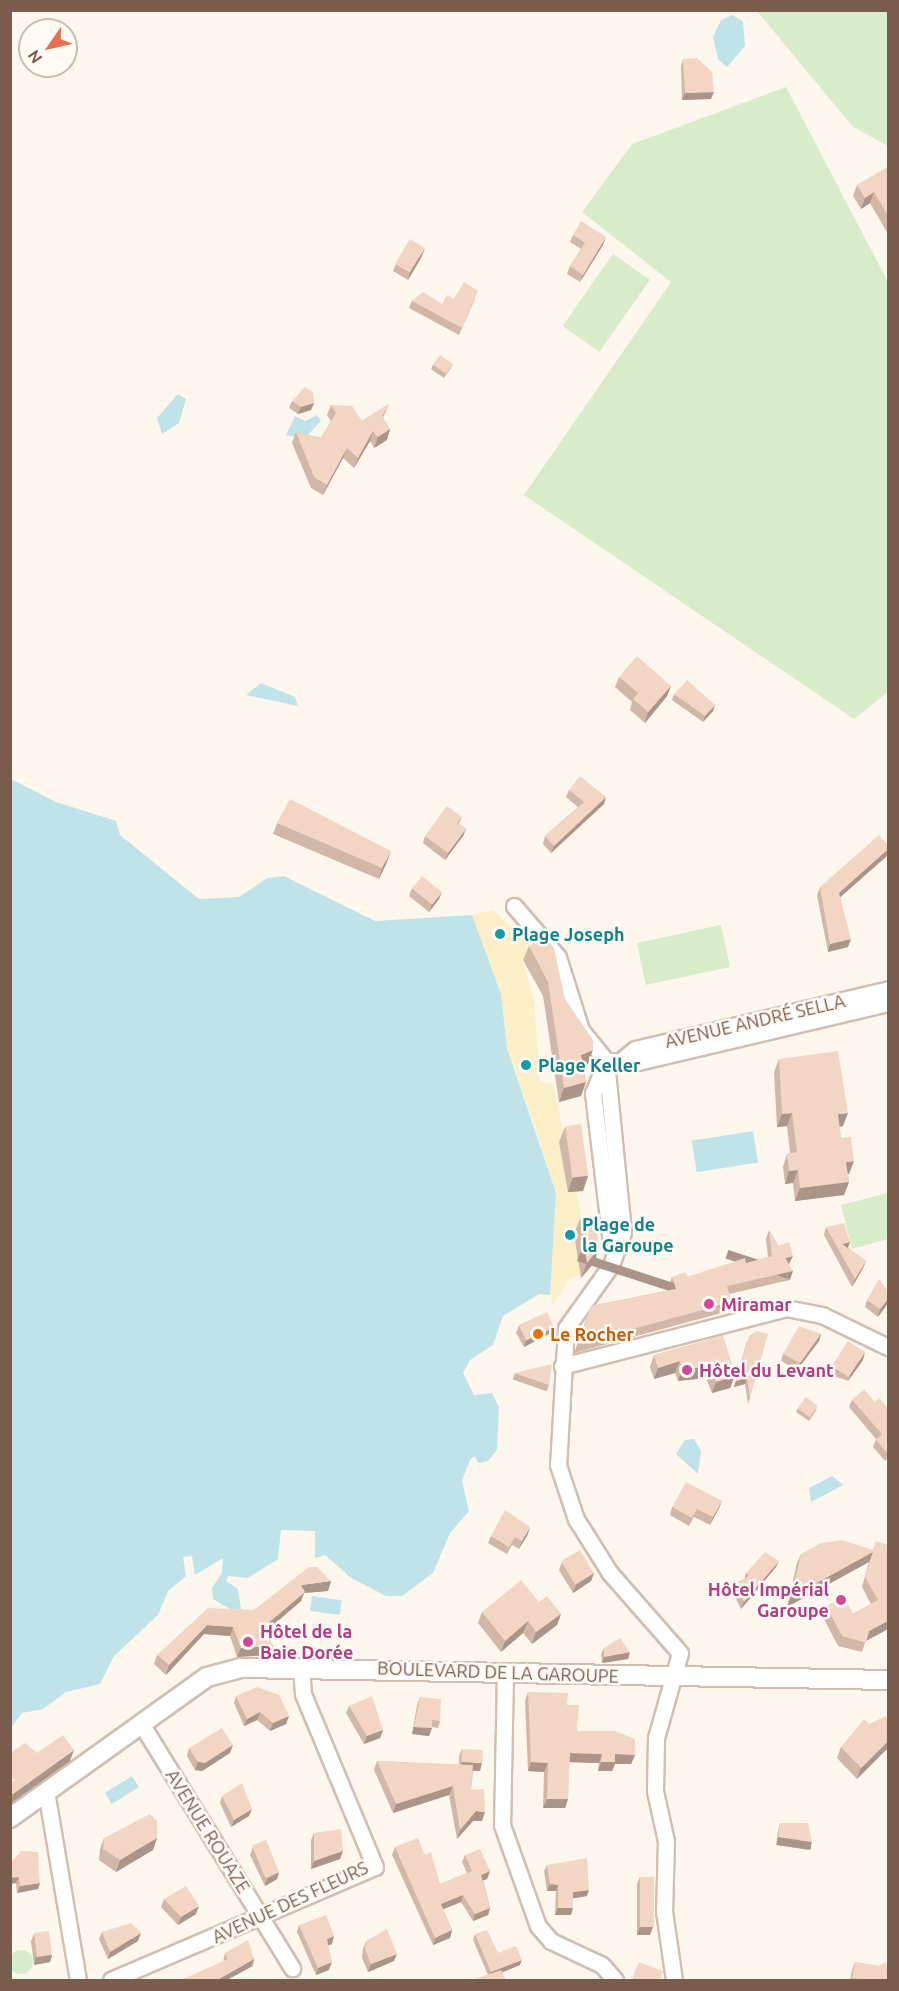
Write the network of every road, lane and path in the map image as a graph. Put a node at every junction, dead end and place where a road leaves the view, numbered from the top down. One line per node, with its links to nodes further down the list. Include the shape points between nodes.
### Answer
1 (514, 906): 5 (street, via 558,957 581,1030)
2 (888, 989): 4 (street, AVENUE ANDRÉ SELLA, via 635,1049)
3 (888, 1003): 4 (street, AVENUE ANDRÉ SELLA, via 638,1062)
4 (624, 1059): 5 (street, AVENUE ANDRÉ SELLA)
5 (606, 1061): 7 (street, via 593,1093 610,1235 616,1242 611,1265 568,1322)
6 (888, 1347): 7 (street, via 822,1315 786,1308)
7 (562, 1366): 10 (street, via 558,1465 576,1519 610,1573 677,1644 680,1665)
8 (301, 1666): 9 (street, BOULEVARD DE LA GAROUPE); 12 (street, BOULEVARD DE LA GAROUPE, via 241,1668 207,1677); 15 (street, AVENUE DES FLEURS, via 303,1694 375,1867)
9 (505, 1672): 10 (street, BOULEVARD DE LA GAROUPE); 19 (street, via 501,1825 538,1926 552,1941 602,1965)
10 (674, 1678): 11 (street, BOULEVARD DE LA GAROUPE); 20 (street, via 656,1737 655,1791 666,1841 664,1911)
11 (888, 1680)
12 (142, 1725): 13 (street, BOULEVARD DE LA GAROUPE); 15 (street, AVENUE ROUAZE)
13 (46, 1791): 14 (street, BOULEVARD DE LA GAROUPE); 17 (street)
14 (10, 1818)
15 (262, 1916): 16 (street, AVENUE ROUAZE); 18 (street, AVENUE DES FLEURS)
16 (292, 1968)
17 (78, 1980)
18 (111, 1980)
19 (615, 1980)
20 (674, 1980)

